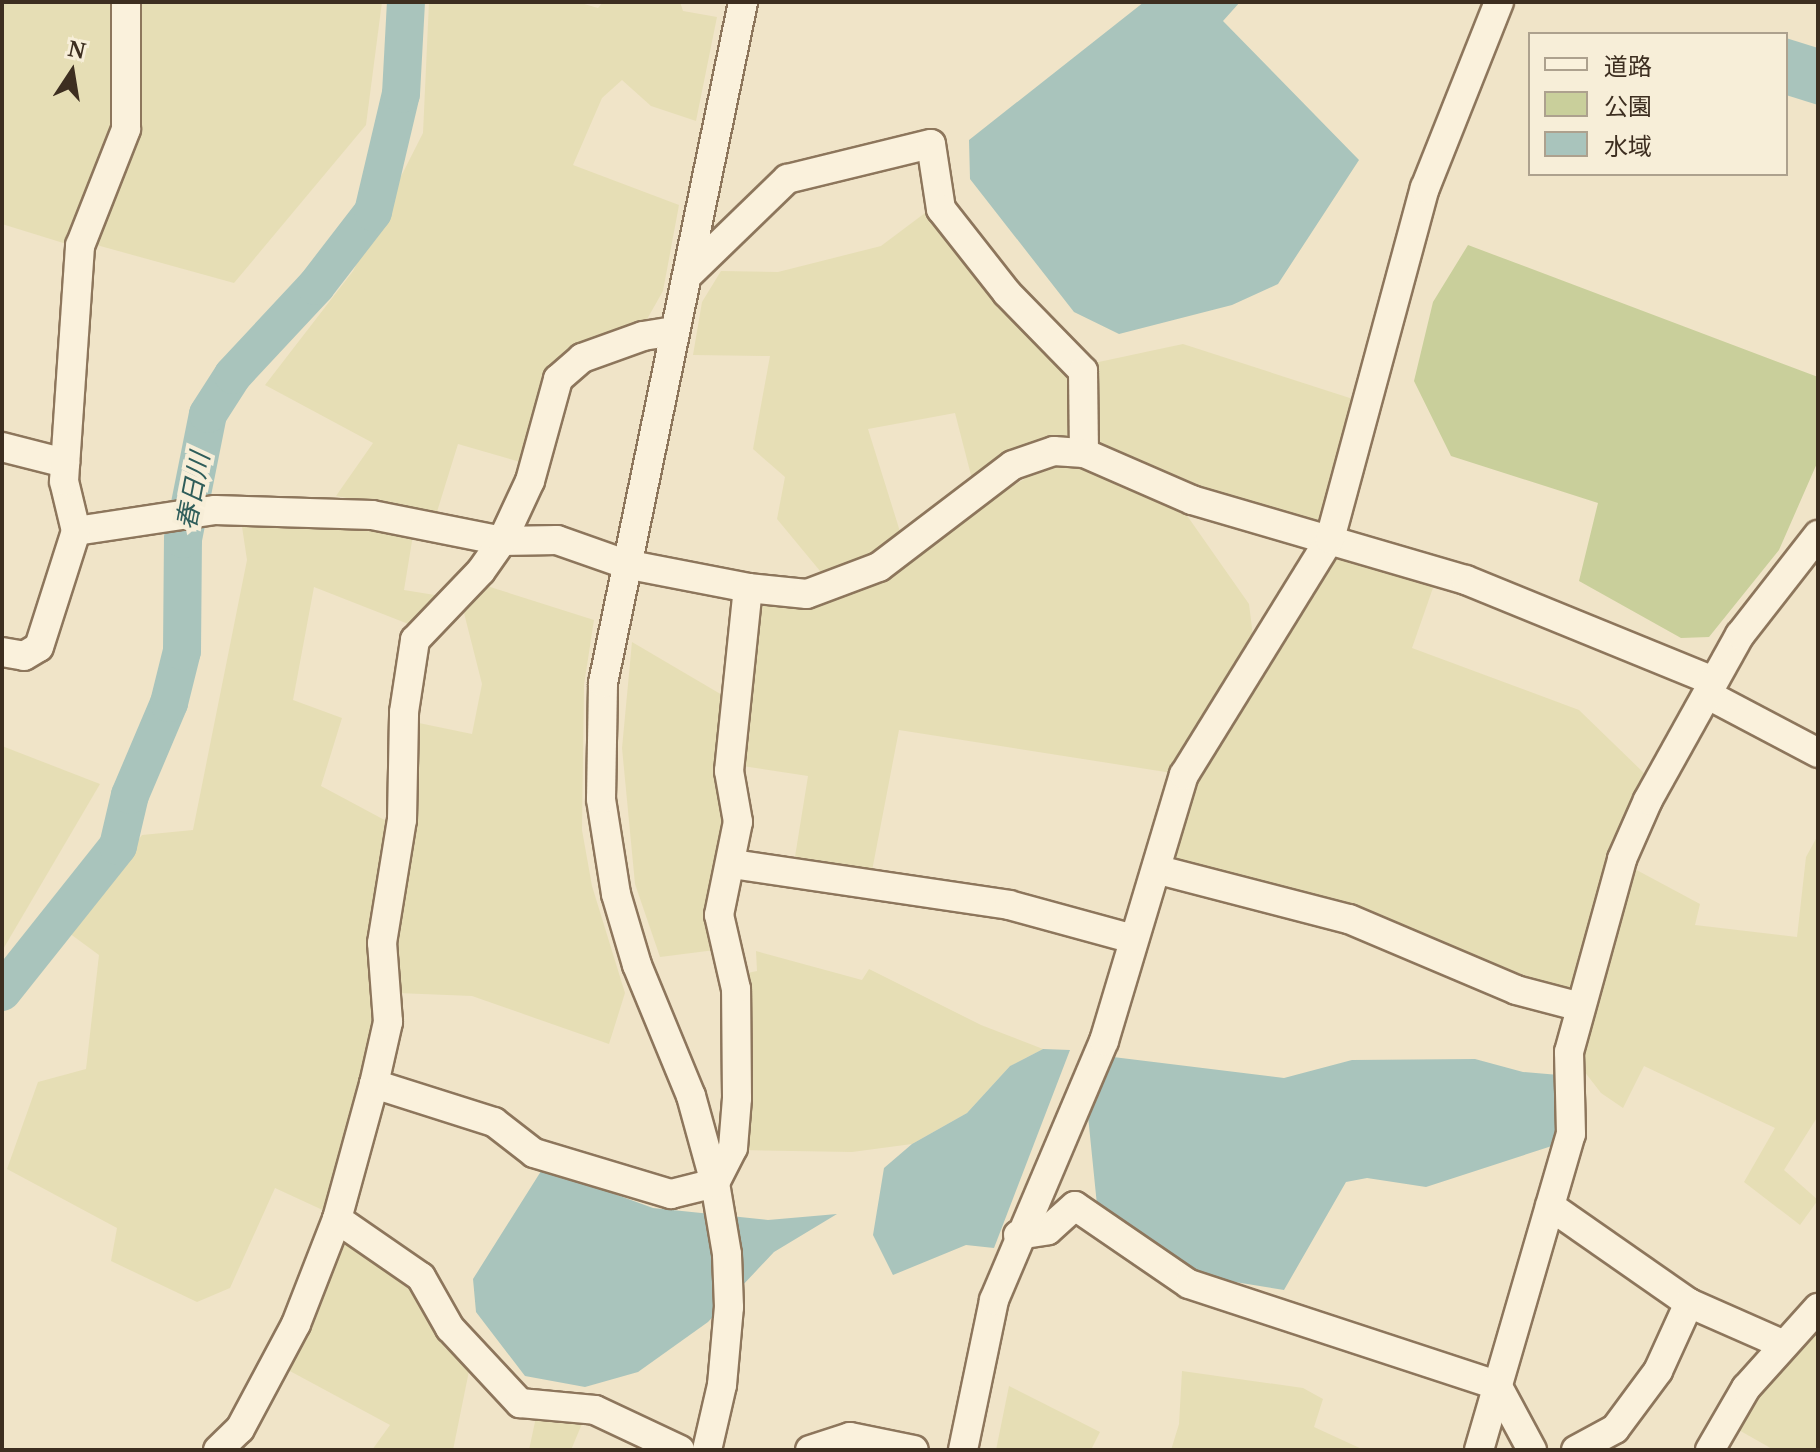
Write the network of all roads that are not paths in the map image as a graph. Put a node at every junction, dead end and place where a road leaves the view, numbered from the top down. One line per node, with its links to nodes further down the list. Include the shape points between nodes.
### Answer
1 (126, 2): 8 (street, via 126,129 80,246)
2 (743, 2): 4 (street)
3 (1499, 2): 11 (street, via 1425,188)
4 (688, 275): 5 (street); 7 (street, via 787,179 931,144 941,209 1007,293 1083,371)
5 (674, 331): 12 (street, via 582,358 558,379 530,481); 13 (street)
6 (2, 447): 8 (street)
7 (1084, 453): 11 (street, via 1192,500); 14 (street, via 1054,451 1013,465 879,567 807,594)
8 (65, 463): 9 (street)
9 (76, 531): 12 (street, via 215,510 372,515); 15 (street, via 39,647 24,656)
10 (1818, 535): 16 (street, via 1740,635)
11 (1330, 539): 16 (street, via 1466,580); 19 (street, via 1184,775)
12 (502, 541): 13 (street, via 557,540); 22 (street, via 481,571 415,640 404,712 402,820 382,943 388,1022)
13 (625, 564): 14 (street); 23 (street, via 603,683 601,799 616,894 637,965 691,1096)
14 (748, 588): 18 (street, via 729,771 738,822)
15 (2, 652)
16 (1712, 688): 17 (street); 21 (street, via 1648,800 1622,859)
17 (1818, 753)
18 (732, 864): 20 (street, via 1009,905); 23 (street, via 719,915 736,989 737,1098 733,1148)
19 (1159, 870): 20 (street); 21 (street, via 1349,919 1516,990)
20 (1133, 939): 26 (street, via 1104,1041)
21 (1581, 1007): 24 (street, via 1569,1052 1571,1134)
22 (374, 1084): 23 (street, via 494,1122 534,1153 671,1194); 25 (street)
23 (715, 1183): 33 (street, via 729,1307 722,1385)
24 (1550, 1206): 27 (street); 30 (street)
25 (337, 1219): 31 (street, via 296,1324 240,1429); 32 (street, via 421,1277 450,1328 520,1403 595,1410)
26 (1018, 1235): 30 (street, via 1048,1230 1075,1206 1189,1284); 36 (street, via 994,1300)
27 (1689, 1303): 29 (street); 39 (street, via 1658,1371 1615,1429)
28 (1818, 1308): 29 (street)
29 (1782, 1344): 40 (street, via 1746,1388)
30 (1497, 1385): 37 (street); 38 (street)
31 (218, 1450)
32 (680, 1450)
33 (707, 1450)
34 (810, 1450): 35 (street, via 850,1437)
35 (914, 1450)
36 (963, 1450)
37 (1479, 1450)
38 (1532, 1450)
39 (1576, 1450)
40 (1710, 1450)

